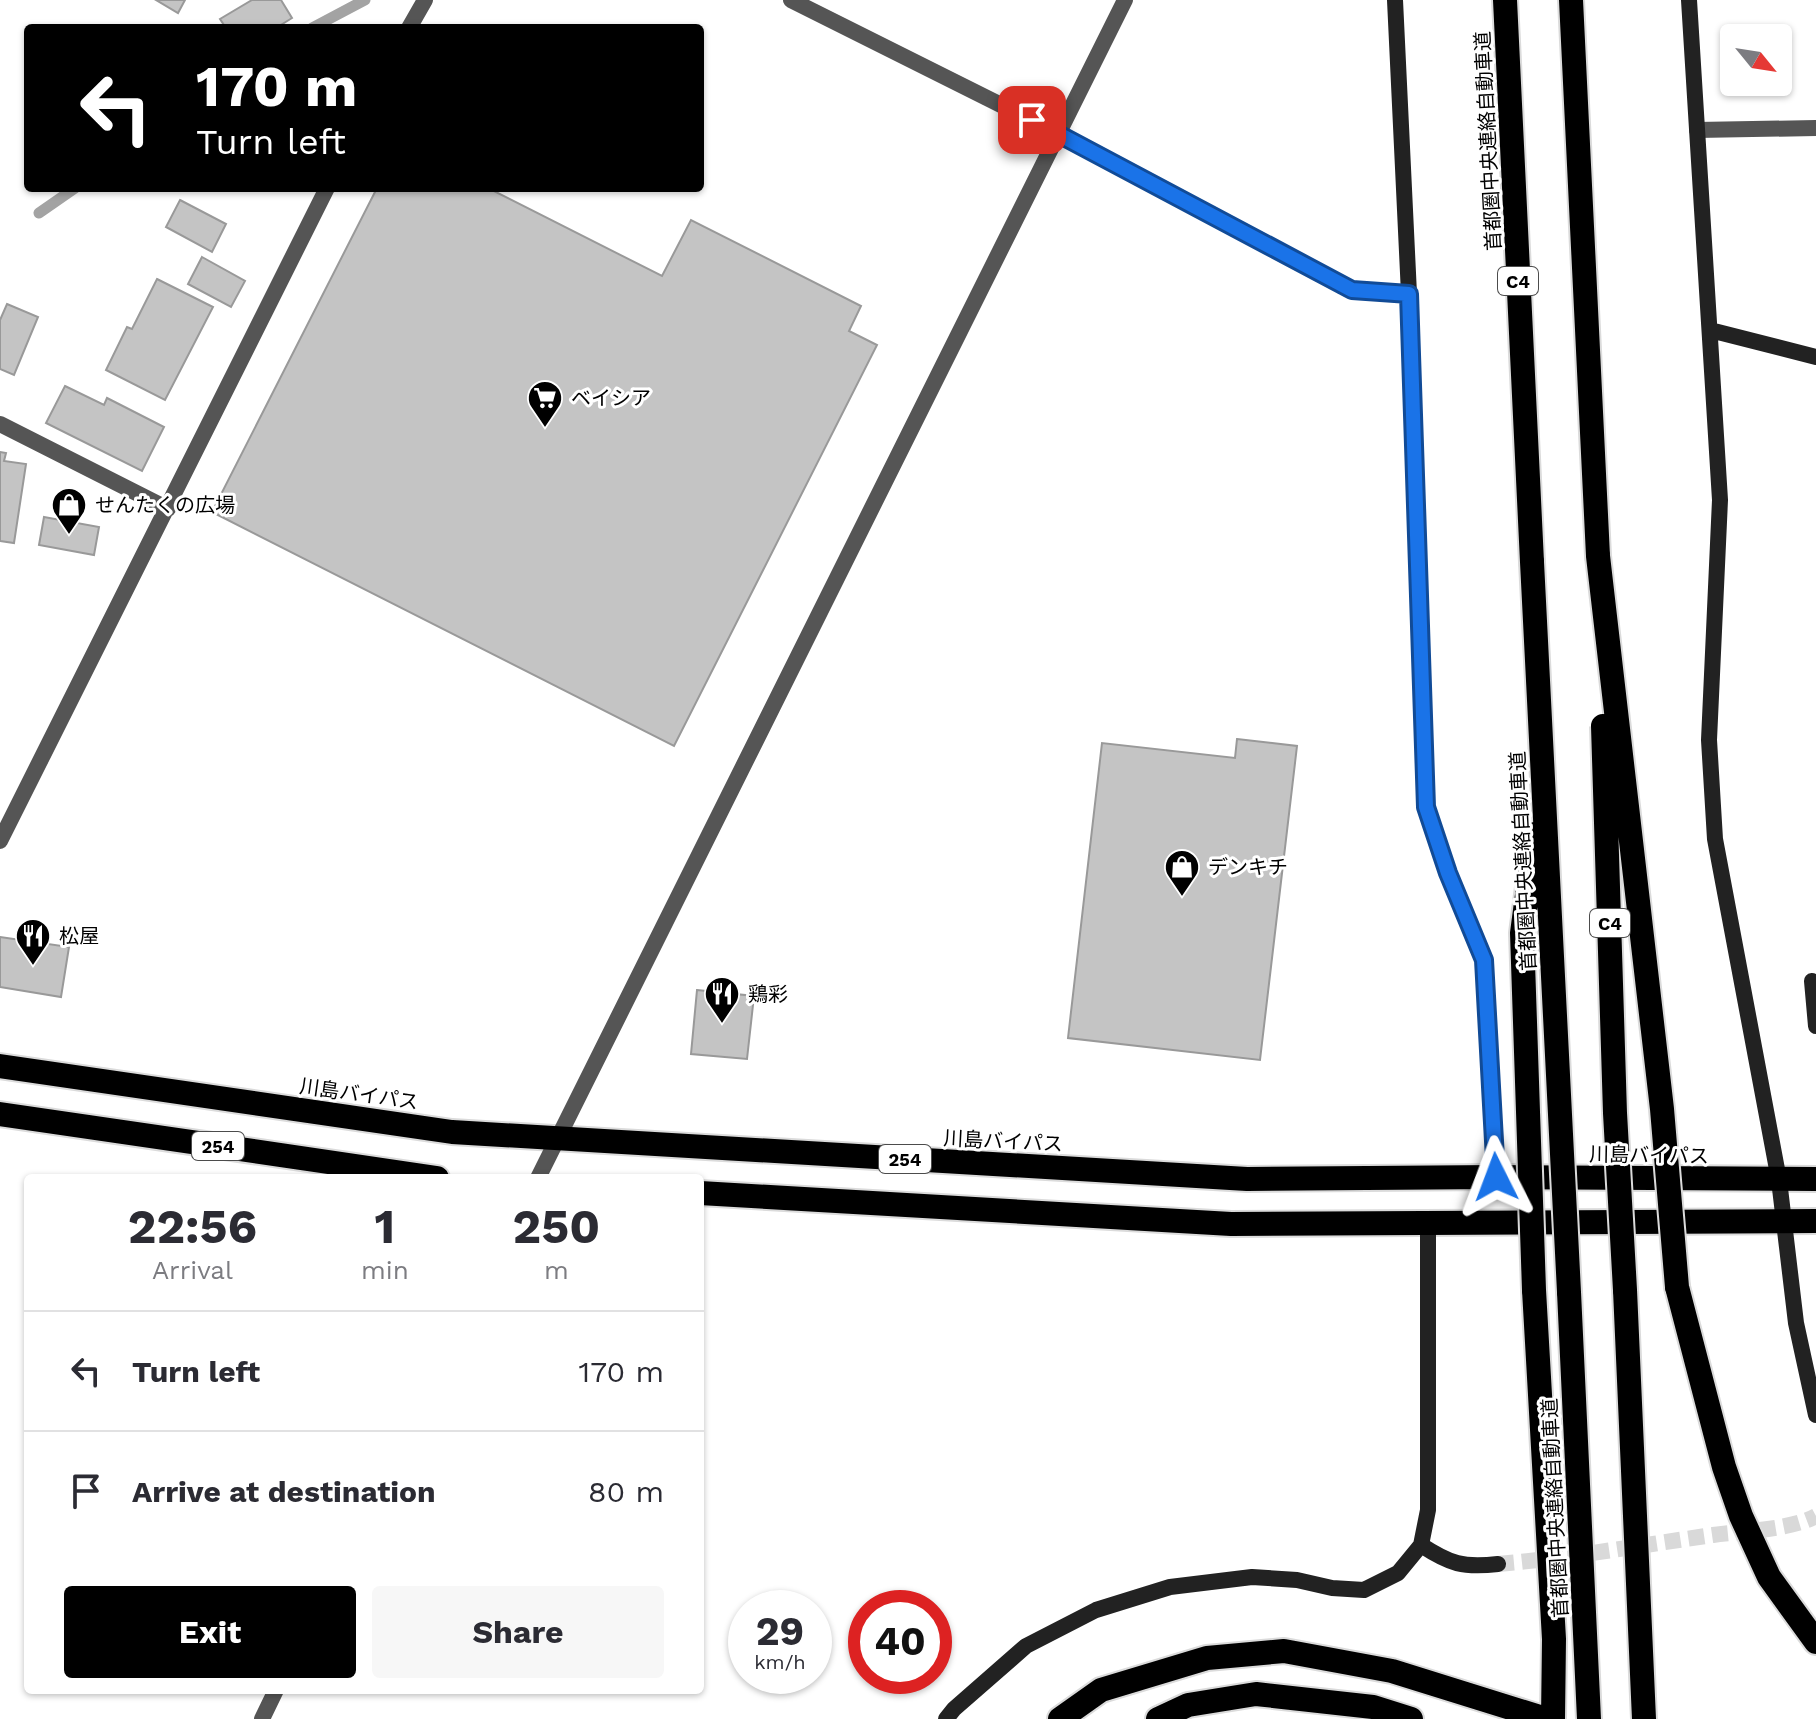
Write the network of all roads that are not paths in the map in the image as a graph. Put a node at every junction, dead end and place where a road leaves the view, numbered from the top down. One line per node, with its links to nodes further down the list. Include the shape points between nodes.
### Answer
1 (425, 0): 8 (street)
2 (791, 0): 11 (street)
3 (1125, 0): 11 (street)
4 (1395, 0): 13 (street)
5 (1505, 0): 19 (highway, 首都圏中央連絡自動車道 / C4, bridge)
6 (1571, 0): 18 (highway, C4)
7 (1689, 0): 10 (street)
8 (411, 24)
9 (1816, 128): 10 (street)
10 (1697, 130): 14 (street)
11 (1059, 134): 13 (street, via 1352,290); 25 (street)
12 (325, 192): 17 (street)
13 (1409, 294): 28 (street, via 1426,807 1484,960)
14 (1710, 330): 15 (street); 30 (street, via 1720,500 1709,740 1715,839)
15 (1816, 357)
16 (0, 424): 17 (street)
17 (168, 509): 20 (street)
18 (1598, 556): 38 (highway, bridge, via 1662,1109 1677,1287 1741,1516 1769,1577); 48 (highway, C4, bridge, via 1615,1097)
19 (1542, 773): 46 (highway, C4, bridge, via 1522,933 1534,1290 1554,1639); 47 (highway, 首都圏中央連絡自動車道 / C4, bridge)
20 (0, 841)
21 (1812, 981): 22 (street)
22 (1816, 1026)
23 (0, 1066): 25 (highway, 川島バイパス / 254, via 452,1132)
24 (0, 1114): 26 (highway, 254)
25 (559, 1139): 27 (street); 28 (highway, 川島バイパス / 254, via 1247,1179)
26 (410, 1174)
27 (540, 1174)
28 (1496, 1177): 30 (highway, 川島バイパス / 254)
29 (1816, 1179): 30 (highway, 川島バイパス / 254)
30 (1779, 1180): 32 (street)
31 (704, 1193): 34 (highway, via 1231,1224)
32 (1782, 1221): 33 (highway); 34 (highway); 35 (street)
33 (1816, 1221)
34 (1428, 1223): 36 (street, via 1428,1510)
35 (1816, 1415)
36 (1421, 1545): 37 (street, via 1460,1566); 41 (street, via 1398,1573 1364,1590 1252,1577 1170,1587 1096,1610 1026,1646)
37 (1498, 1564)
38 (1816, 1642)
39 (274, 1694): 40 (street)
40 (262, 1719)
41 (946, 1719)
42 (1060, 1719): 45 (highway, via 1101,1690 1207,1658 1284,1651 1392,1671)
43 (1158, 1719): 44 (highway, via 1188,1705 1256,1694 1373,1707)
44 (1411, 1719)
45 (1546, 1719)
46 (1553, 1719)
47 (1589, 1719)
48 (1644, 1719)

